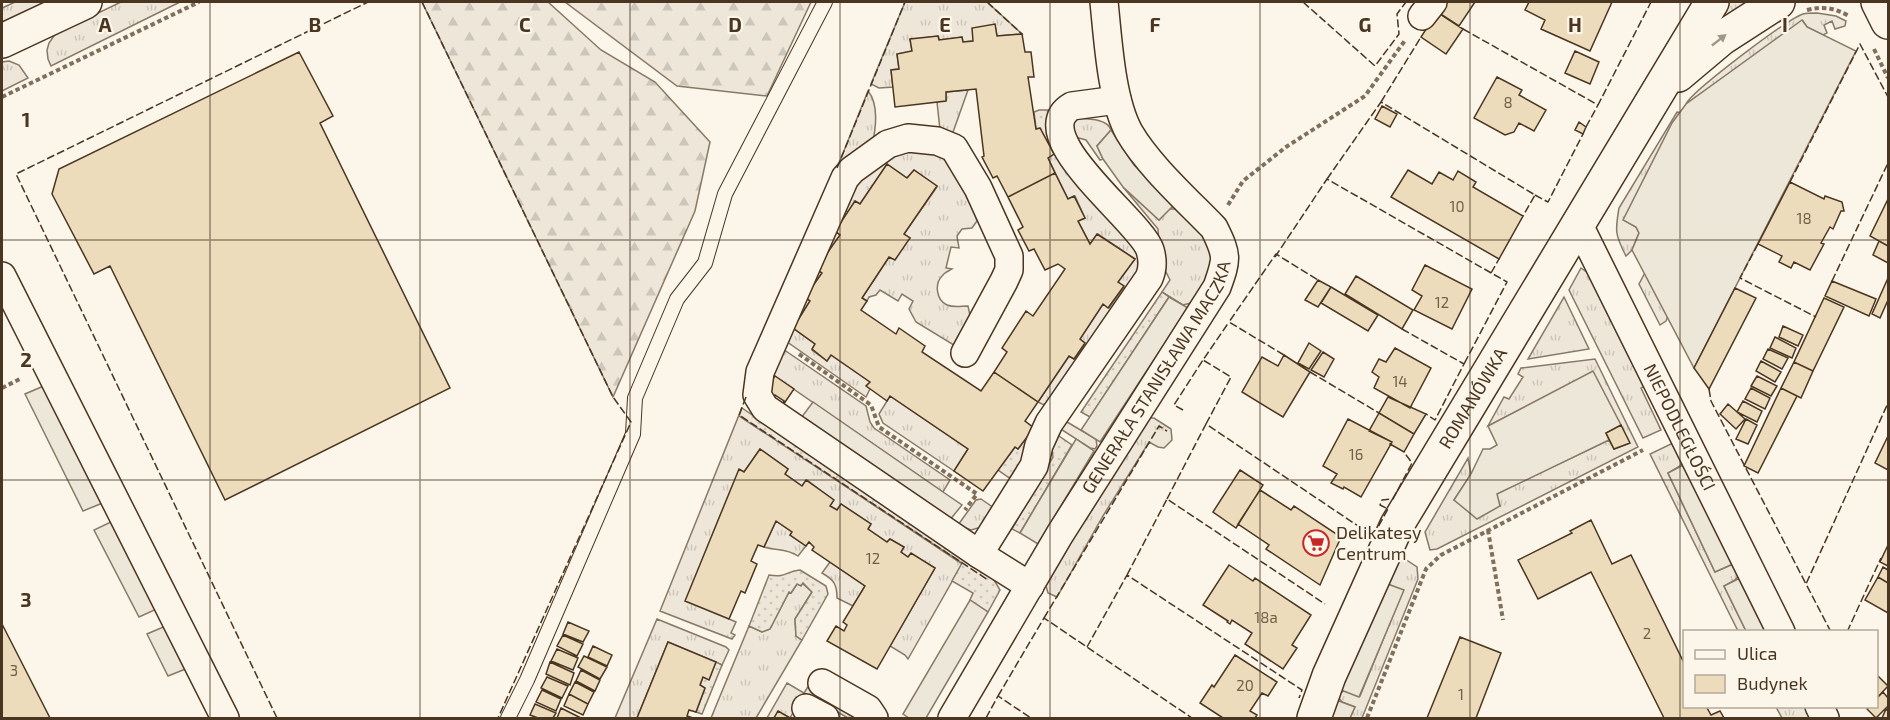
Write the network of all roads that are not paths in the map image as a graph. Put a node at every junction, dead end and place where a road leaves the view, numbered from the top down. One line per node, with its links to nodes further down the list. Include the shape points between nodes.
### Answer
1 (86, 2): 8 (street)
2 (825, 2): 19 (lane, via 725,194 705,264 673,309 635,398 630,442)
3 (1104, 2): 10 (street, GENERAŁA STANISŁAWA MACZKA)
4 (1712, 2): 9 (street, ROMANÓWKA)
5 (1791, 6): 9 (street, ROMANÓWKA, one-way to 5, via 1722,38)
6 (1864, 9): 7 (street)
7 (1881, 35)
8 (2, 41)
9 (1659, 92): 11 (street, ROMANÓWKA)
10 (1118, 100): 14 (street, via 1072,106 1061,117 1059,130 1082,170 1150,249 1153,268 1049,423 1034,466); 15 (street, GENERAŁA STANISŁAWA MACZKA, via 1128,130 1142,153 1214,228 1226,261 1217,287)
11 (1578, 224): 16 (street, NIEPODLEGŁOŚCI); 22 (street, ROMANÓWKA, via 1398,525 1329,676)
12 (2, 276): 18 (street)
13 (965, 353): 14 (street, via 1009,270 1009,256 978,188 954,148 937,141 908,138 888,144 845,178 760,372 757,395 765,408)
14 (980, 554): 15 (street)
15 (1030, 586): 21 (street, GENERAŁA STANISŁAWA MACZKA)
16 (1780, 630)
17 (822, 683): 20 (street, via 868,710)
18 (225, 718)
19 (508, 718)
20 (874, 718)
21 (952, 718)
22 (1314, 718)

